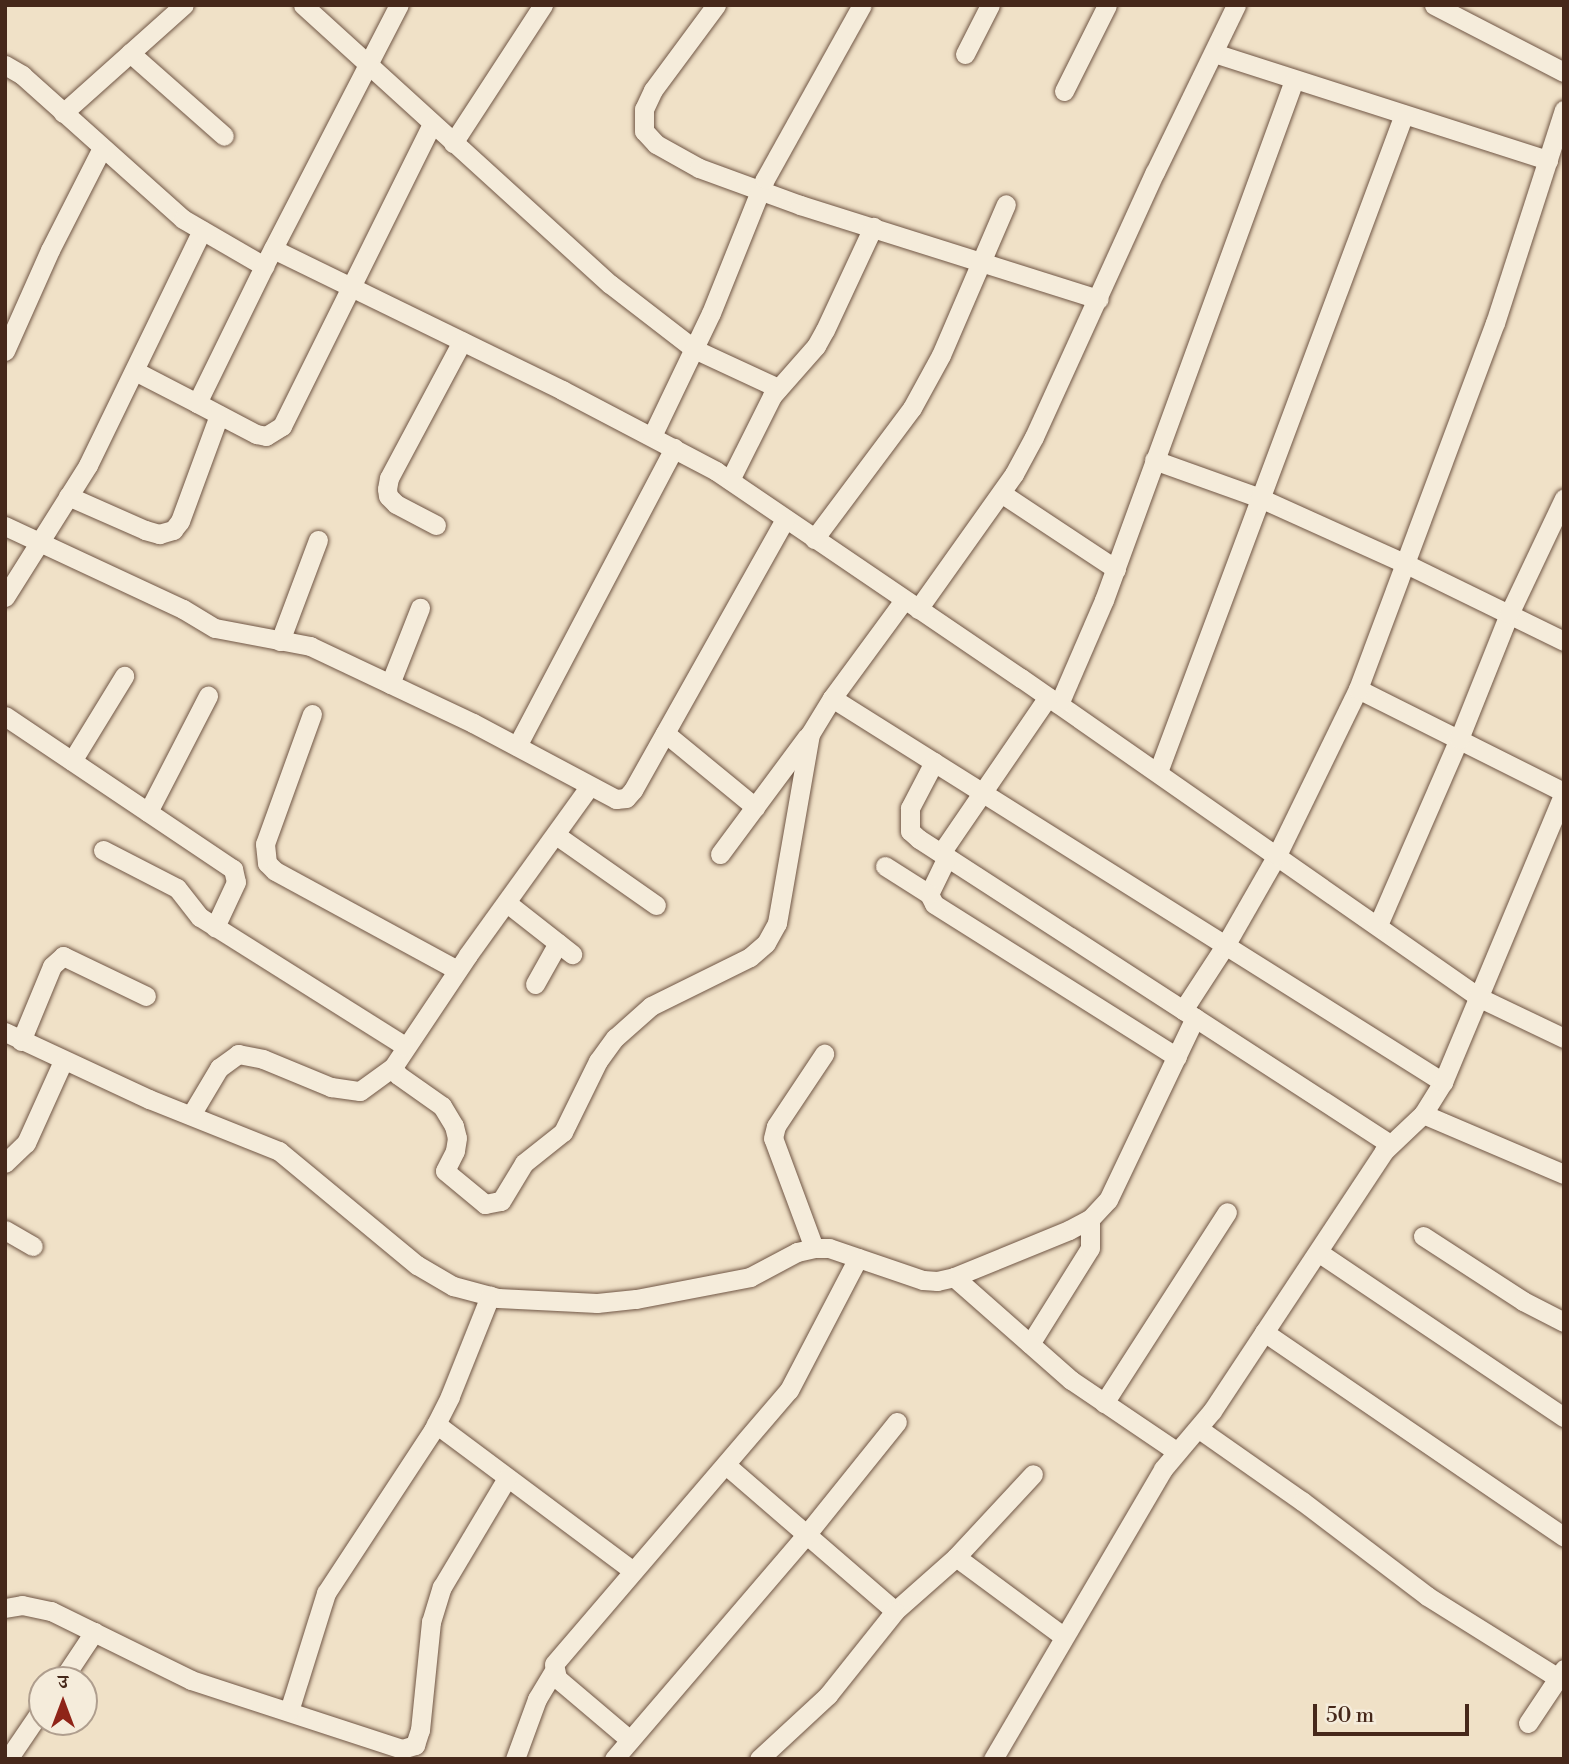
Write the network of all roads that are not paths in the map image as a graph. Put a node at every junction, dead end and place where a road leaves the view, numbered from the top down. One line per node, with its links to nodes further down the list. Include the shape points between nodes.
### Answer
1 (184, 5): 11 (street)
2 (303, 5): 15 (street)
3 (399, 5): 15 (street)
4 (543, 5): 24 (street)
5 (716, 5): 27 (street, via 653,90 642,122 644,131 656,144 699,168)
6 (862, 5): 27 (street)
7 (990, 5): 13 (street)
8 (1107, 5): 18 (street)
9 (1236, 5): 12 (street)
10 (1434, 5): 16 (street)
11 (130, 53): 20 (street); 23 (street)
12 (1214, 53): 17 (street); 34 (street)
13 (965, 54)
14 (5, 65): 20 (street)
15 (369, 65): 22 (street); 31 (street)
16 (1564, 72)
17 (1294, 80): 21 (street); 44 (street)
18 (1064, 91)
19 (1564, 110): 26 (street)
20 (63, 113): 25 (street)
21 (1404, 114): 26 (street); 48 (street)
22 (432, 124): 24 (street); 33 (street)
23 (224, 135)
24 (453, 144): 36 (street, via 610,284)
25 (102, 148): 30 (street, via 183,219); 37 (street)
26 (1548, 160): 56 (street, via 1494,323)
27 (760, 190): 29 (street); 36 (street)
28 (1006, 204): 32 (street)
29 (873, 227): 32 (street); 39 (street, via 816,346)
30 (202, 230): 31 (street); 38 (street)
31 (269, 257): 33 (street); 40 (street)
32 (980, 261): 34 (street); 53 (street, via 941,355 912,408)
33 (350, 287): 35 (street); 41 (street, via 282,426 266,436)
34 (1098, 299): 46 (street, via 1034,437)
35 (461, 341): 42 (street); 51 (street, via 387,489 396,504)
36 (694, 349): 39 (street); 42 (street)
37 (5, 351)
38 (135, 371): 40 (street); 47 (street)
39 (778, 388): 45 (street)
40 (197, 403): 41 (street)
41 (219, 415): 47 (street, via 180,522 173,530 159,534 145,530)
42 (652, 436): 43 (street)
43 (674, 448): 45 (street); 75 (street)
44 (1154, 460): 48 (street); 57 (street)
45 (730, 480): 50 (street)
46 (1001, 493): 57 (street); 59 (street)
47 (68, 496): 55 (street)
48 (1260, 498): 56 (street); 78 (street)
49 (1564, 498): 61 (street)
50 (785, 519): 53 (street); 72 (street)
51 (436, 525)
52 (5, 526): 55 (street)
53 (814, 539): 59 (street)
54 (318, 540): 62 (street)
55 (38, 542): 58 (street); 62 (street, via 215,628)
56 (1404, 563): 61 (street); 66 (street)
57 (1116, 569): 69 (street)
58 (5, 597)
59 (911, 605): 68 (street); 69 (street)
60 (421, 608): 65 (street)
61 (1508, 614): 63 (street); 74 (street)
62 (280, 640): 65 (street, via 310,646)
63 (1564, 641)
64 (124, 677): 76 (street)
65 (390, 684): 75 (street)
66 (1358, 689): 74 (street); 88 (street)
67 (208, 696): 83 (street)
68 (832, 698): 73 (street); 77 (street)
69 (1053, 701): 78 (street); 81 (street)
70 (312, 714): 96 (street, via 265,844 267,863)
71 (8, 725): 76 (street)
72 (664, 733): 79 (street, via 626,798 616,799); 82 (street)
73 (810, 734): 82 (street); 107 (street, via 777,923 766,943 750,957 651,1006 615,1038 598,1061 563,1132 524,1163 501,1201 485,1204 447,1174 446,1166 455,1151 454,1126 442,1105)
74 (1459, 739): 80 (street); 93 (street)
75 (517, 746): 79 (street)
76 (72, 761): 83 (street)
77 (934, 762): 81 (street); 87 (street, via 908,820 910,831)
78 (1158, 772): 88 (street)
79 (589, 787): 84 (street)
80 (1564, 792): 99 (street)
81 (981, 793): 87 (street); 95 (street)
82 (755, 807): 86 (street)
83 (148, 812): 94 (street, via 233,869 236,882)
84 (556, 835): 91 (street); 92 (street)
85 (103, 850): 94 (street, via 177,888 193,911)
86 (720, 853)
87 (944, 855): 90 (street); 100 (street)
88 (1277, 855): 93 (street); 95 (street)
89 (885, 866): 90 (street)
90 (929, 894): 105 (street, via 941,909)
91 (507, 903): 96 (street); 97 (street, via 565,948)
92 (656, 905)
93 (1378, 925): 99 (street)
94 (215, 927): 103 (street)
95 (1226, 944): 100 (street); 108 (street)
96 (457, 970): 103 (street)
97 (535, 984)
98 (146, 996): 101 (street, via 63,956 52,966)
99 (1480, 998): 102 (street); 108 (street)
100 (1189, 1014): 105 (street); 111 (street)
101 (13, 1037): 106 (street)
102 (1564, 1038)
103 (405, 1046): 107 (street)
104 (824, 1055): 119 (street, via 775,1126 773,1138)
105 (1177, 1057): 115 (street, via 1108,1200)
106 (63, 1061): 110 (street); 112 (street, via 26,1143)
107 (393, 1067): 110 (street, via 360,1091 331,1087 263,1059 238,1055 219,1068)
108 (1443, 1082): 109 (street)
109 (1423, 1114): 111 (street); 113 (street)
110 (191, 1115): 123 (street, via 279,1152 417,1265 453,1286)
111 (1390, 1144): 120 (street)
112 (5, 1163)
113 (1564, 1174)
114 (1227, 1212): 127 (street)
115 (1090, 1219): 122 (street); 126 (street, via 1090,1248)
116 (5, 1230): 118 (street)
117 (1423, 1236): 124 (street, via 1522,1301)
118 (33, 1246)
119 (814, 1248): 121 (street); 123 (street, via 750,1277 636,1299 597,1303)
120 (1318, 1252): 125 (street); 128 (street)
121 (858, 1258): 122 (street, via 923,1280); 133 (street, via 789,1390)
122 (954, 1278): 126 (street)
123 (490, 1296): 130 (street)
124 (1564, 1322)
125 (1264, 1332): 131 (street); 137 (street)
126 (1030, 1345): 127 (street)
127 (1104, 1403): 132 (street)
128 (1564, 1417)
129 (897, 1422): 136 (street)
130 (436, 1424): 135 (street); 147 (street, via 326,1593)
131 (1199, 1429): 132 (street); 146 (street, via 1303,1501 1427,1597)
132 (1176, 1451): 143 (street)
133 (726, 1465): 136 (street); 139 (street)
134 (1033, 1474): 138 (street)
135 (507, 1478): 139 (street); 147 (street, via 442,1587 431,1622 415,1745 402,1749)
136 (806, 1535): 141 (street); 150 (street)
137 (1564, 1537)
138 (956, 1557): 141 (street); 143 (street)
139 (632, 1570): 145 (street, via 558,1658)
140 (5, 1608): 142 (street, via 22,1605 51,1611)
141 (895, 1611): 154 (street, via 828,1695)
142 (94, 1632): 144 (street); 147 (street, via 191,1680)
143 (1064, 1637): 155 (street)
144 (71, 1666)
145 (554, 1671): 150 (street); 152 (street, via 537,1699)
146 (1561, 1673): 148 (street)
147 (289, 1711)
148 (1528, 1723)
149 (28, 1730): 151 (street)
150 (630, 1740): 153 (street)
151 (8, 1759)
152 (515, 1759)
153 (614, 1759)
154 (759, 1759)
155 (993, 1759)

